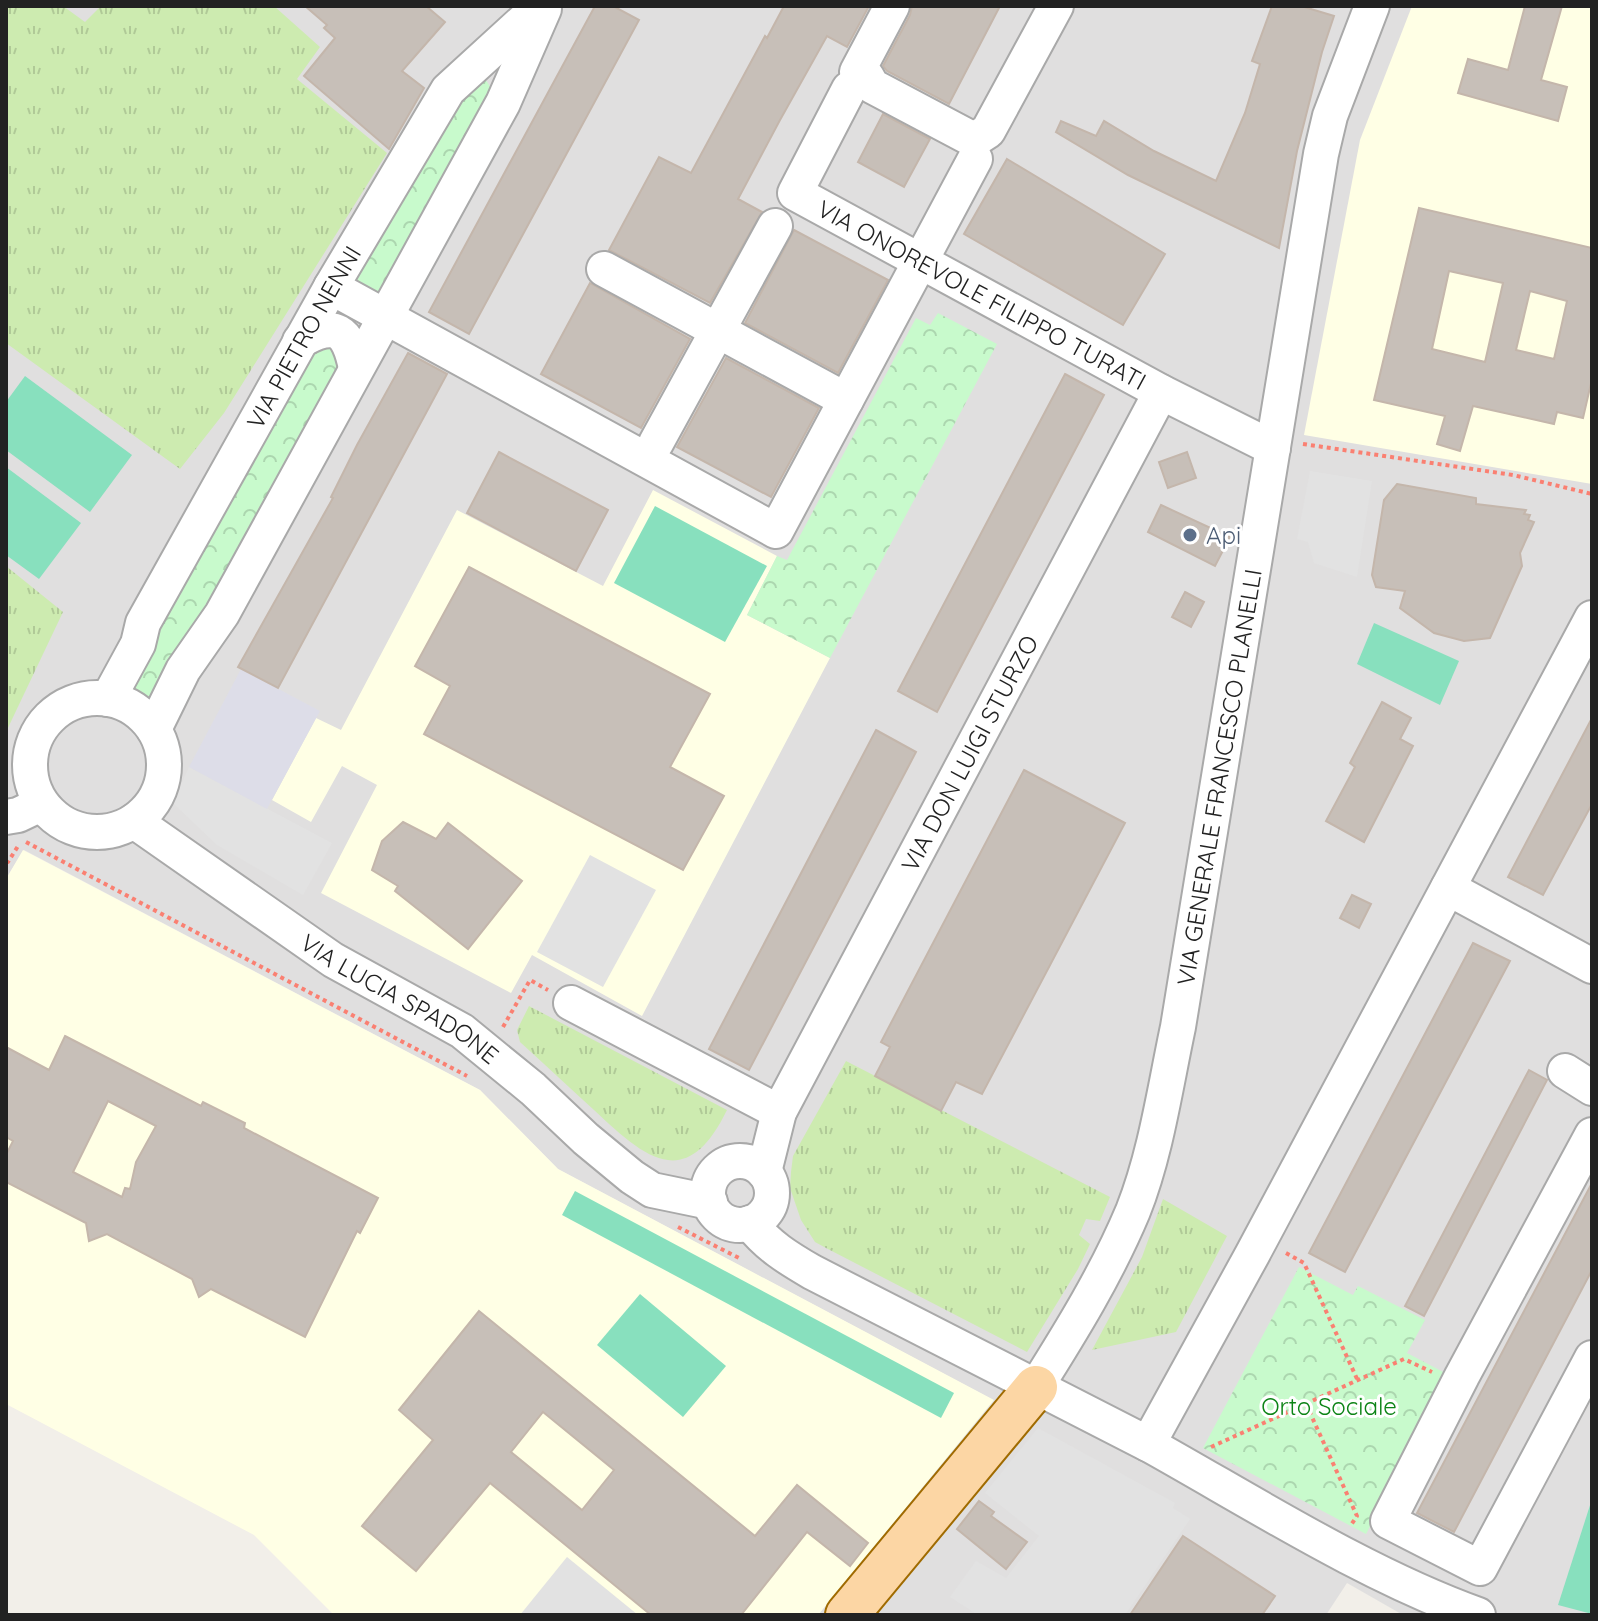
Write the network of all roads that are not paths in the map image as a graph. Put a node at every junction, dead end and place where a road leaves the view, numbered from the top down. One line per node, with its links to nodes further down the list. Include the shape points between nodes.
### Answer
1 (543, 6): 10 (street, VIA PIETRO NENNI, via 448,90); 11 (street, VIA PIETRO NENNI, via 503,103)
2 (892, 6): 5 (street, VIA ONOREVOLE FILIPPO TURATI)
3 (1056, 6): 5 (street, via 988,131 974,140 872,86 867,77)
4 (1372, 6): 18 (street, VIA GENERALE FRANCESCO PLANELLI, via 1321,154)
5 (853, 80): 7 (street, VIA ONOREVOLE FILIPPO TURATI)
6 (975, 159): 8 (street)
7 (784, 211): 8 (street, VIA ONOREVOLE FILIPPO TURATI); 12 (street)
8 (921, 261): 15 (street, VIA ONOREVOLE FILIPPO TURATI); 16 (street)
9 (604, 269): 12 (street)
10 (331, 287): 11 (street); 13 (street, VIA PIETRO NENNI)
11 (386, 318): 14 (street, VIA PIETRO NENNI); 16 (street, via 776,531)
12 (718, 330): 16 (street); 17 (street)
13 (300, 341): 14 (street, via 319,330 342,334 351,345); 20 (street, VIA PIETRO NENNI, via 143,623 138,644)
14 (356, 368): 21 (street, VIA PIETRO NENNI)
15 (1161, 392): 18 (street, VIA ONOREVOLE FILIPPO TURATI); 28 (street, VIA DON LUIGI STURZO)
16 (846, 400)
17 (656, 443)
18 (1273, 448): 32 (street, VIA GENERALE FRANCESCO PLANELLI, via 1158,1124 1134,1207 1108,1267)
19 (1592, 618): 25 (street)
20 (108, 699): 21 (street, via 141,713); 24 (street, via 69,704 45,723 32,750 32,781 45,808 68,826 97,833)
21 (154, 729): 24 (street, via 163,751 163,781 150,808)
22 (39, 805): 23 (street)
23 (6, 817)
24 (134, 821): 30 (street, VIA LUCIA SPADONE, via 333,960 489,1051 614,1164 652,1190)
25 (1448, 888): 26 (street); 33 (street)
26 (1592, 966)
27 (571, 1003): 28 (street)
28 (779, 1112): 30 (street, VIA DON LUIGI STURZO)
29 (1592, 1135): 31 (street, via 1388,1521 1480,1568)
30 (741, 1188): 32 (street, via 772,1247)
31 (1592, 1358)
32 (1036, 1387): 33 (street); 34 (main road)
33 (1148, 1444): 35 (street, via 1337,1549 1438,1601)
34 (847, 1615)
35 (1478, 1615)

